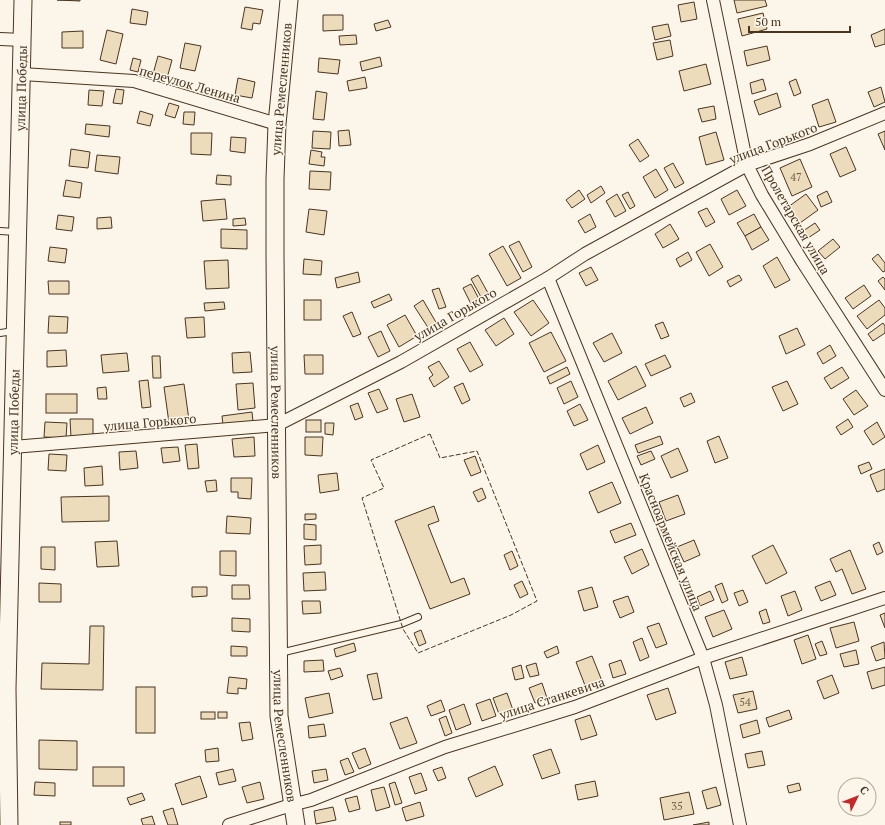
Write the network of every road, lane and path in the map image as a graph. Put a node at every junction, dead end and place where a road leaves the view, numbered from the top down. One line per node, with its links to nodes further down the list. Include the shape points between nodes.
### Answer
1 (23, 0): 5 (street, улица Победы)
2 (289, 0): 8 (street, улица Ремесленников)
3 (713, 0): 9 (street, Пролетарская улица)
4 (0, 39): 5 (street)
5 (23, 40): 6 (street, улица Победы)
6 (22, 74): 8 (street, переулок Ленина, via 134,81); 11 (street, улица Победы)
7 (885, 113): 9 (street, улица Горького, via 810,144)
8 (277, 124): 15 (street, улица Ремесленников, via 274,179)
9 (748, 165): 12 (street, улица Горького, via 585,254); 14 (street, Пролетарская улица, via 762,195 802,261)
10 (0, 231): 11 (lane)
11 (18, 232): 13 (street, улица Победы)
12 (548, 278): 15 (street, улица Горького, via 401,362); 20 (street, Красноармейская улица)
13 (8, 332): 16 (street, улица Победы)
14 (885, 390)
15 (277, 425): 16 (street, улица Горького); 19 (street, улица Ремесленников)
16 (9, 451): 22 (street, улица Победы)
17 (885, 598): 20 (street, улица Станкевича)
18 (418, 617): 19 (lane, via 401,624)
19 (279, 654): 21 (street, улица Ремесленников, via 279,716)
20 (703, 658): 21 (street, улица Станкевича, via 575,707 445,747 311,800); 25 (street, Красноармейская улица, via 716,705)
21 (291, 805): 23 (street, улица Станкевича); 24 (street, улица Ремесленников)
22 (8, 825)
23 (229, 825)
24 (296, 825)
25 (740, 825)

